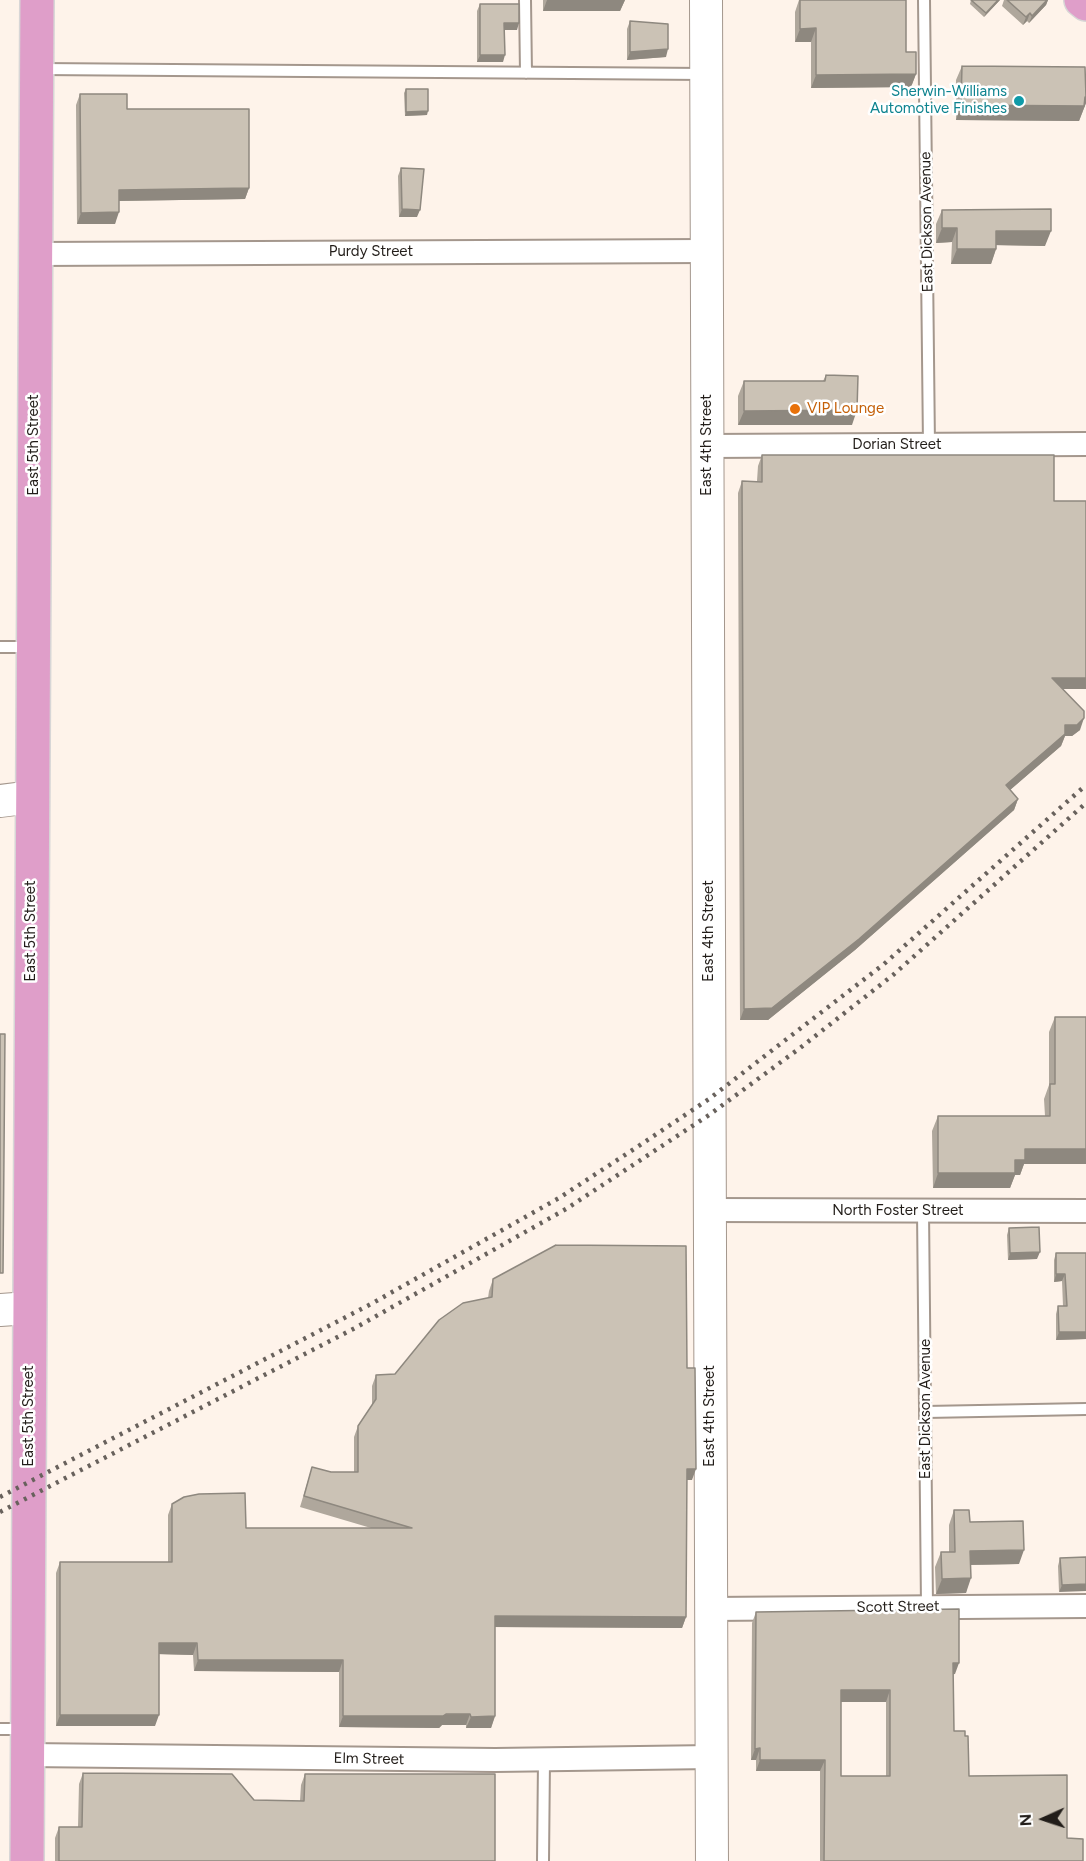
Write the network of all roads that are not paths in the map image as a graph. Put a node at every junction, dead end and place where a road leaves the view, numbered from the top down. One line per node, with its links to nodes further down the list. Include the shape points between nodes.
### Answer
1 (36, 0): 7 (main road, East 5th Street)
2 (525, 0): 8 (lane)
3 (706, 0): 9 (main road, East 4th Street)
4 (924, 0): 13 (lane, East Dickson Avenue)
5 (1082, 0): 6 (main road)
6 (1086, 4)
7 (36, 69): 8 (lane); 11 (main road, East 5th Street)
8 (526, 73): 9 (lane)
9 (706, 74): 10 (main road, East 4th Street)
10 (706, 251): 11 (street, Purdy Street); 14 (main road, East 4th Street)
11 (35, 254): 16 (main road, East 5th Street)
12 (1086, 444): 13 (street, Dorian Street)
13 (929, 445): 14 (street, Dorian Street)
14 (707, 446): 18 (main road, East 4th Street)
15 (0, 647): 16 (lane)
16 (33, 647): 17 (main road, East 5th Street)
17 (16, 799): 21 (main road, East 5th Street)
18 (710, 1210): 19 (street, North Foster Street); 26 (main road, East 4th Street)
19 (923, 1211): 20 (street, North Foster Street); 23 (lane, East Dickson Avenue)
20 (1086, 1211)
21 (15, 1309): 27 (main road, East 5th Street)
22 (1086, 1409): 23 (lane)
23 (926, 1412): 24 (lane, East Dickson Avenue)
24 (927, 1606): 25 (street, Scott Street); 26 (street, Scott Street)
25 (1086, 1606)
26 (711, 1609): 28 (main road, East 4th Street)
27 (18, 1738): 29 (street, Elm Street); 30 (main road, East 5th Street)
28 (712, 1758): 29 (street, Elm Street); 32 (main road, East 4th Street)
29 (544, 1760): 31 (lane)
30 (27, 1861)
31 (543, 1861)
32 (712, 1861)

